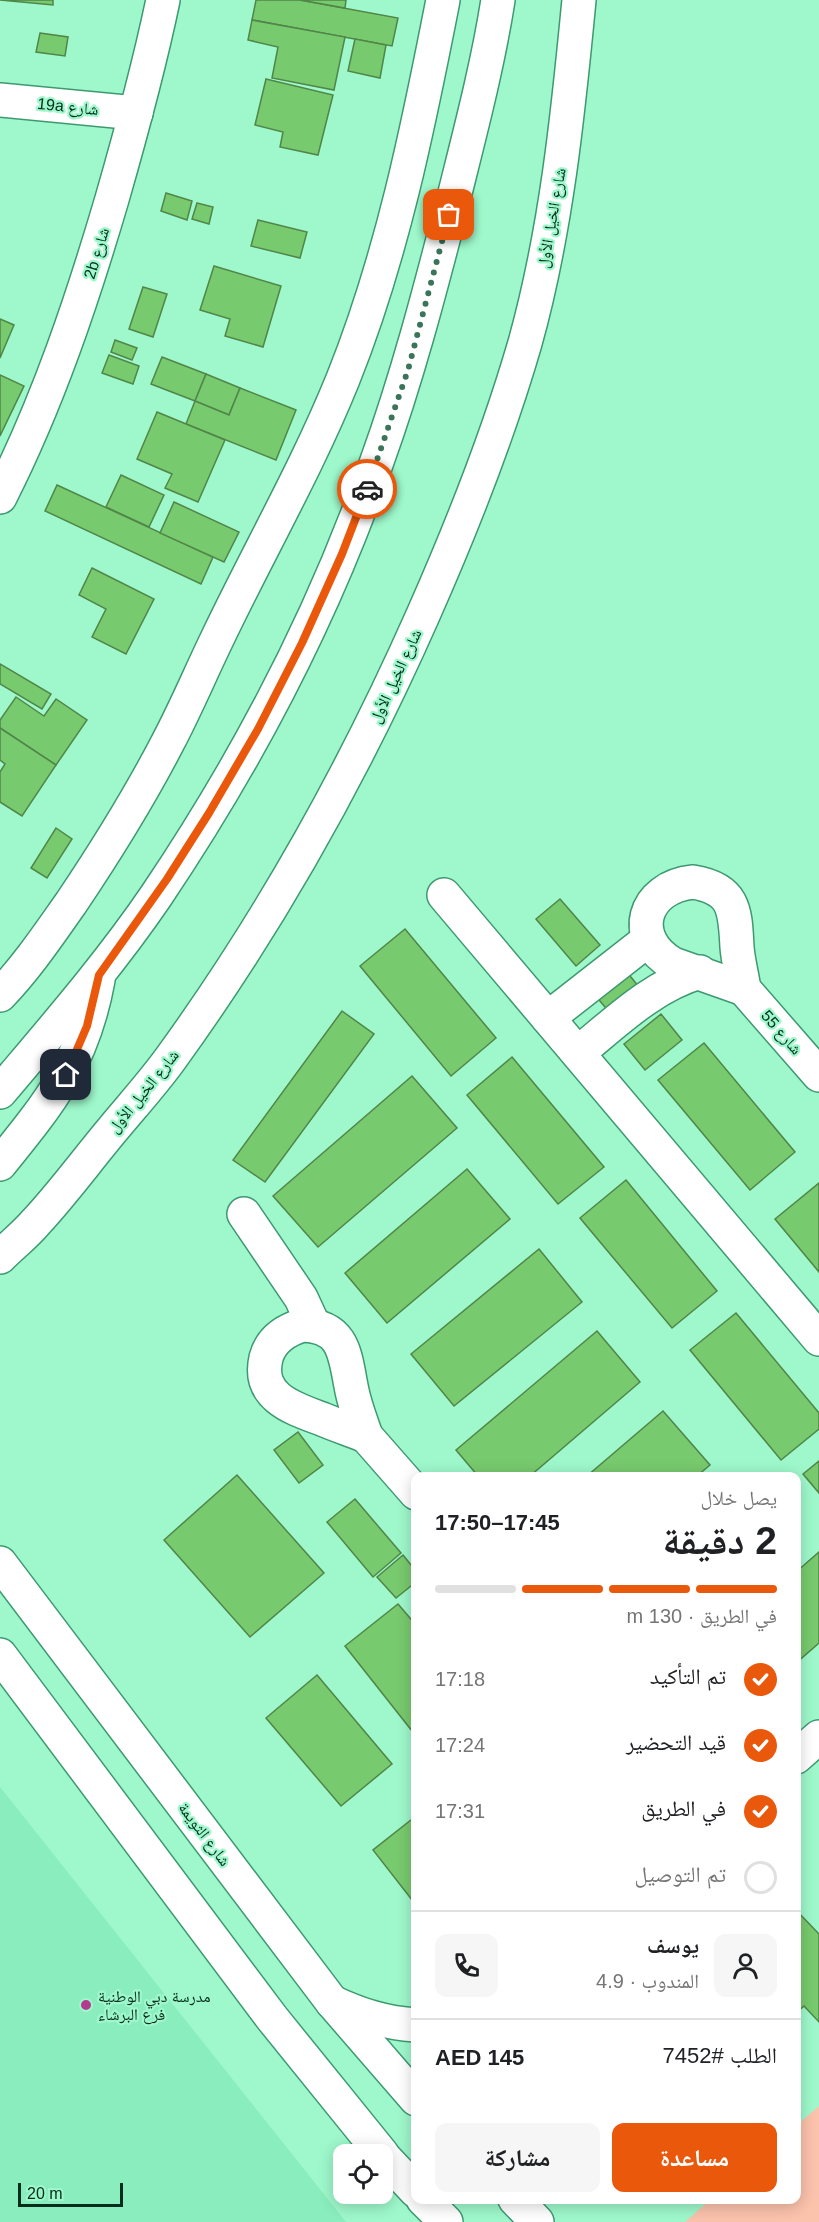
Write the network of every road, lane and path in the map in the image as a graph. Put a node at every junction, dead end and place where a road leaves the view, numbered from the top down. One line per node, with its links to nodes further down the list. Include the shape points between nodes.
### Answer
1 (163, 0): 6 (street, 2b شارع)
2 (443, 0): 13 (street, via 416,138 388,240 363,326 325,423 135,804 55,926)
3 (498, 0): 11 (street, via 473,123 408,370 342,554 258,729 156,896)
4 (579, 0): 20 (street, شارع الخيل الأول, via 563,149 542,274 485,465 426,609 347,774 232,971 169,1061)
5 (0, 100): 6 (street, 19a شارع)
6 (136, 113): 7 (street, 2b شارع, via 73,323 46,397)
7 (0, 497)
8 (444, 895): 14 (street)
9 (649, 939): 10 (street, via 663,958); 12 (street, via 648,915 664,891 693,882 717,890 733,908 737,920); 14 (street)
10 (700, 972): 12 (street); 15 (street, via 649,996)
11 (99, 975): 17 (street); 18 (street, via 93,1010 66,1075)
12 (744, 988): 16 (street, شارع 55)
13 (0, 995)
14 (548, 1018): 15 (street)
15 (578, 1053): 24 (street)
16 (819, 1075)
17 (0, 1092)
18 (0, 1164)
19 (244, 1214): 23 (street, via 301,1298)
20 (36, 1222): 21 (street, شارع الخيل الأول); 22 (street)
21 (0, 1257)
22 (0, 1278)
23 (314, 1326): 25 (street, via 325,1329 341,1345); 25 (street, via 291,1329 273,1343 265,1365 269,1388 298,1410)
24 (819, 1340)
25 (366, 1436): 26 (street)
26 (411, 1487)
27 (0, 1563): 31 (street, شارع الثويمة)
28 (0, 1655): 34 (street, via 272,2018)
29 (819, 1737): 30 (street)
30 (801, 1753)
31 (332, 2002): 32 (street, via 361,2016); 33 (street, شارع الثويمة)
32 (411, 2025)
33 (411, 2093)
34 (374, 2144)
35 (393, 2166): 36 (street)
36 (411, 2186)
37 (428, 2204): 39 (street)
38 (520, 2204): 40 (street)
39 (446, 2222)
40 (537, 2222)

